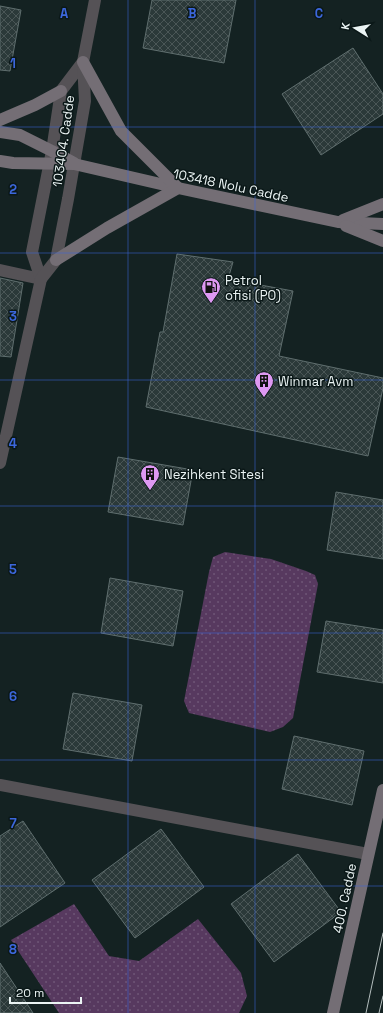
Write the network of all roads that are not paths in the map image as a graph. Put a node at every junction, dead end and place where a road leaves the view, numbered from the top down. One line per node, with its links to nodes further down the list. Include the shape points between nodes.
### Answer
1 (95, 0): 2 (street)
2 (83, 62): 3 (street, 103404. Cadde); 9 (street, 103404. Cadde, via 85,101); 10 (main road, via 121,131)
3 (61, 91): 4 (main road); 6 (street, 103404. Cadde)
4 (0, 120)
5 (0, 132): 6 (main road, 103418 Nolu Cadde, via 20,135)
6 (52, 151): 8 (street, 103404. Cadde); 9 (main road, 103418 Nolu Cadde)
7 (0, 161): 8 (main road, 103418 Nolu Cadde)
8 (49, 164): 9 (main road, 103418 Nolu Cadde); 17 (street, 103404. Cadde, via 32,252)
9 (74, 164): 10 (main road, 103418 Nolu Cadde); 15 (street, 103404. Cadde)
10 (178, 188): 12 (main road, 103418 Nolu Cadde); 15 (main road, via 106,228)
11 (383, 204): 12 (main road)
12 (338, 222): 13 (main road, 103418 Nolu Cadde); 14 (main road)
13 (383, 224)
14 (383, 240)
15 (56, 260): 17 (street, 103404. Cadde)
16 (0, 270): 17 (street)
17 (41, 279): 18 (street, 103404. Cadde)
18 (0, 462)
19 (0, 785): 21 (street)
20 (383, 790): 21 (main road, 400. Cadde)
21 (368, 854): 22 (main road, 400. Cadde)
22 (334, 1013)

